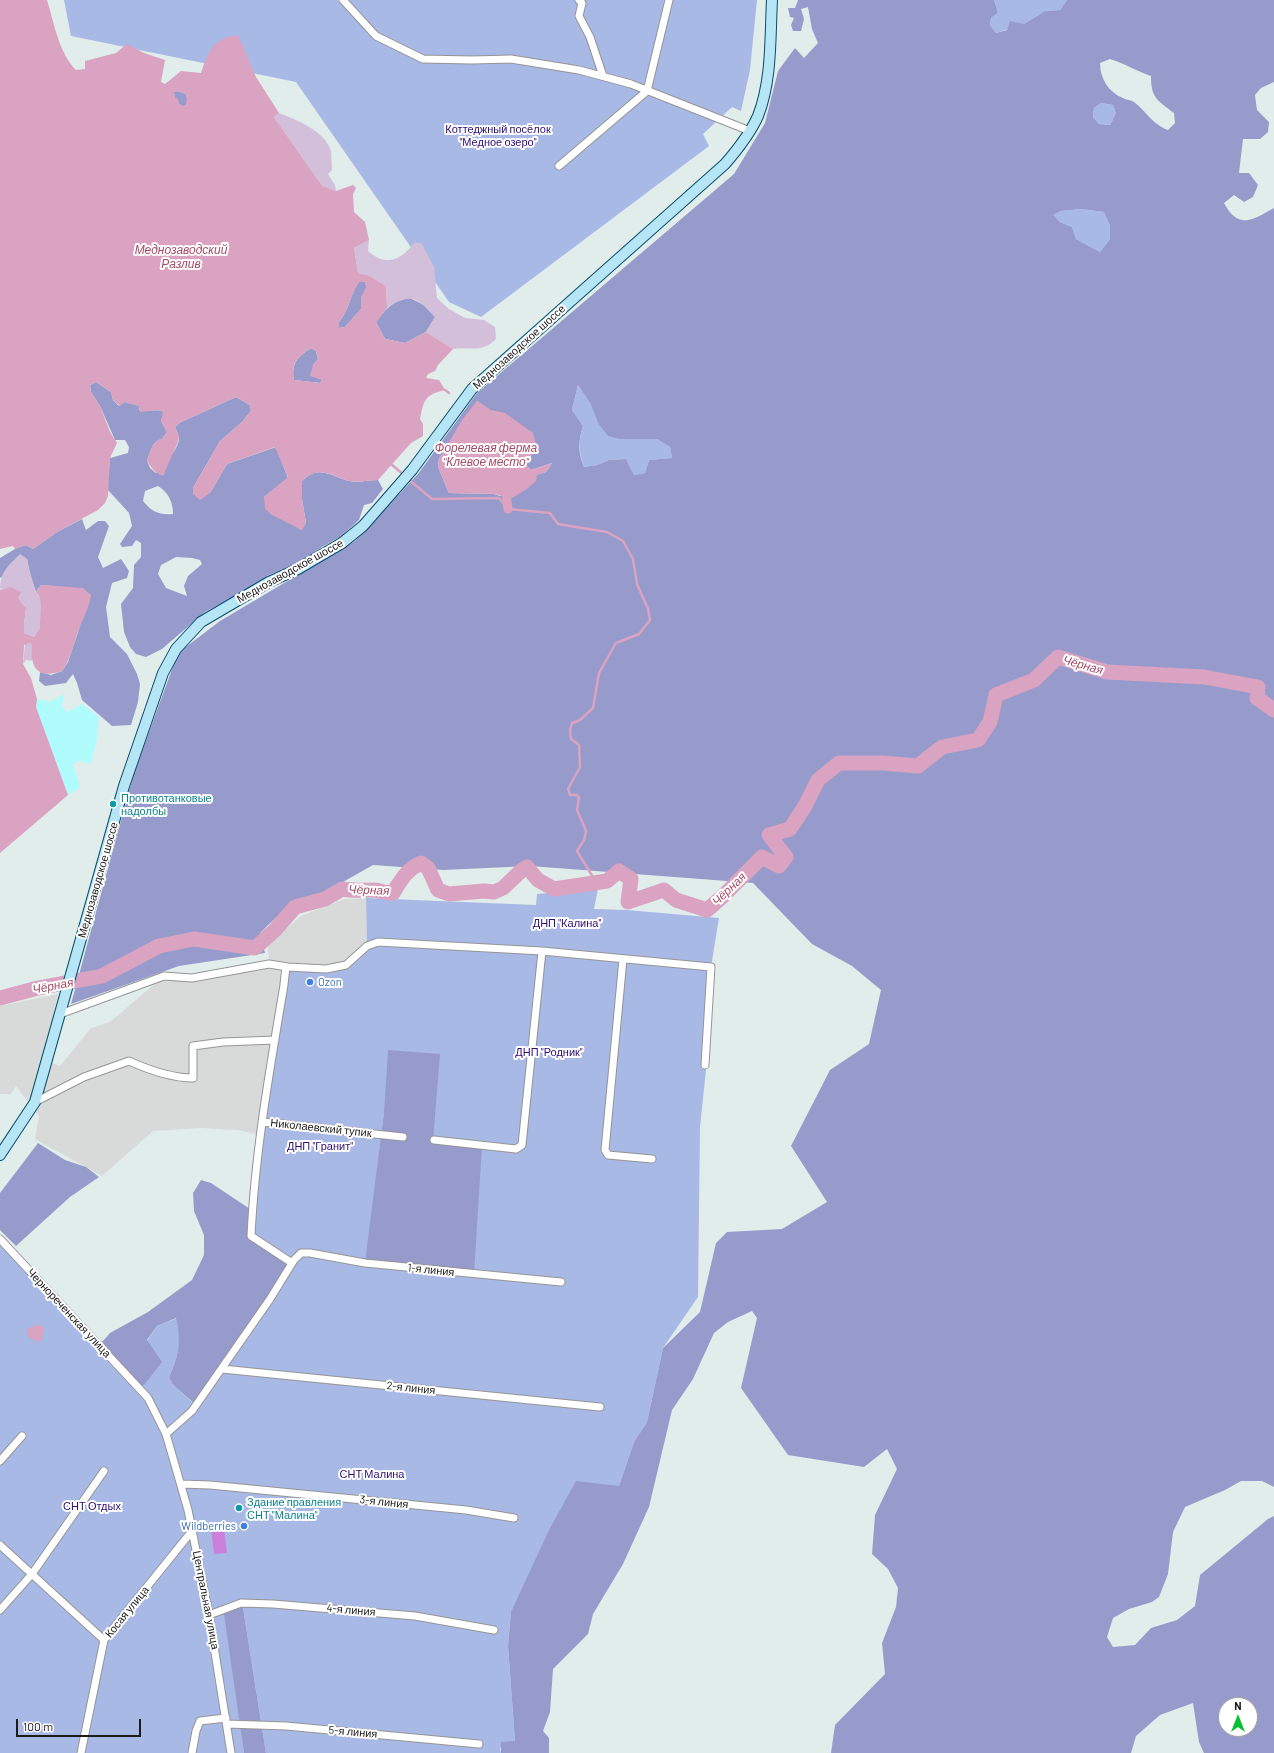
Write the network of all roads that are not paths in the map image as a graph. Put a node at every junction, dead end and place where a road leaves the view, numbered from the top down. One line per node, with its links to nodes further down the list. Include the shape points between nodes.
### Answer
1 (343, 0): 5 (street, via 376,36 423,59 511,59)
2 (669, 0): 6 (street)
3 (772, 0): 7 (main road, Меднозаводское шоссе, via 764,94)
4 (581, 1): 5 (street, via 579,16 590,37)
5 (603, 76): 6 (street)
6 (647, 91): 7 (street); 8 (street)
7 (750, 131): 12 (main road, Меднозаводское шоссе, via 724,164 472,389 412,470 363,526 342,543 201,622 176,649 163,673 124,786)
8 (559, 166)
9 (542, 951): 10 (street); 11 (street, via 378,942 367,946 346,965 326,969); 18 (street, via 522,1144 516,1149)
10 (623, 959): 14 (street, via 711,967); 20 (street, via 605,1150 608,1155)
11 (286, 967): 12 (street, via 269,964 192,978 164,976); 13 (street)
12 (61, 1013): 15 (main road, Меднозаводское шоссе)
13 (275, 1040): 15 (street, via 193,1046 193,1078 148,1069 129,1061 84,1077); 16 (street)
14 (705, 1064)
15 (35, 1102): 19 (main road, Меднозаводское шоссе)
16 (262, 1122): 17 (street, Николаевский тупик); 22 (street, via 252,1236)
17 (403, 1137)
18 (434, 1140)
19 (0, 1155)
20 (652, 1159)
21 (0, 1239): 25 (street, Чернореченская улица)
22 (292, 1263): 23 (street, 1-я линия, via 301,1253 310,1253 371,1263); 24 (street)
23 (561, 1282)
24 (222, 1369): 26 (street, 2-я линия); 27 (street, via 192,1411)
25 (137, 1387): 27 (street, Центральная улица, via 148,1398)
26 (600, 1407)
27 (166, 1434): 31 (street, Центральная улица)
28 (22, 1436): 29 (street)
29 (0, 1461)
30 (104, 1471): 35 (street)
31 (181, 1484): 32 (street, 3-я линия, via 210,1484 442,1507); 33 (street, Центральная улица)
32 (514, 1518)
33 (192, 1531): 37 (street, Центральная улица); 39 (street, Косая улица)
34 (0, 1545): 35 (street)
35 (32, 1574): 36 (street); 39 (street)
36 (0, 1610)
37 (210, 1615): 38 (street, 4-я линия, via 241,1603 268,1604 400,1615 457,1622); 40 (street, Центральная улица)
38 (494, 1630)
39 (104, 1640): 42 (street, Косая улица)
40 (227, 1721): 41 (street, 5-я линия); 43 (street, 5-я линия, via 200,1721); 44 (street, Центральная улица)
41 (479, 1744)
42 (81, 1753)
43 (192, 1753)
44 (231, 1753)

